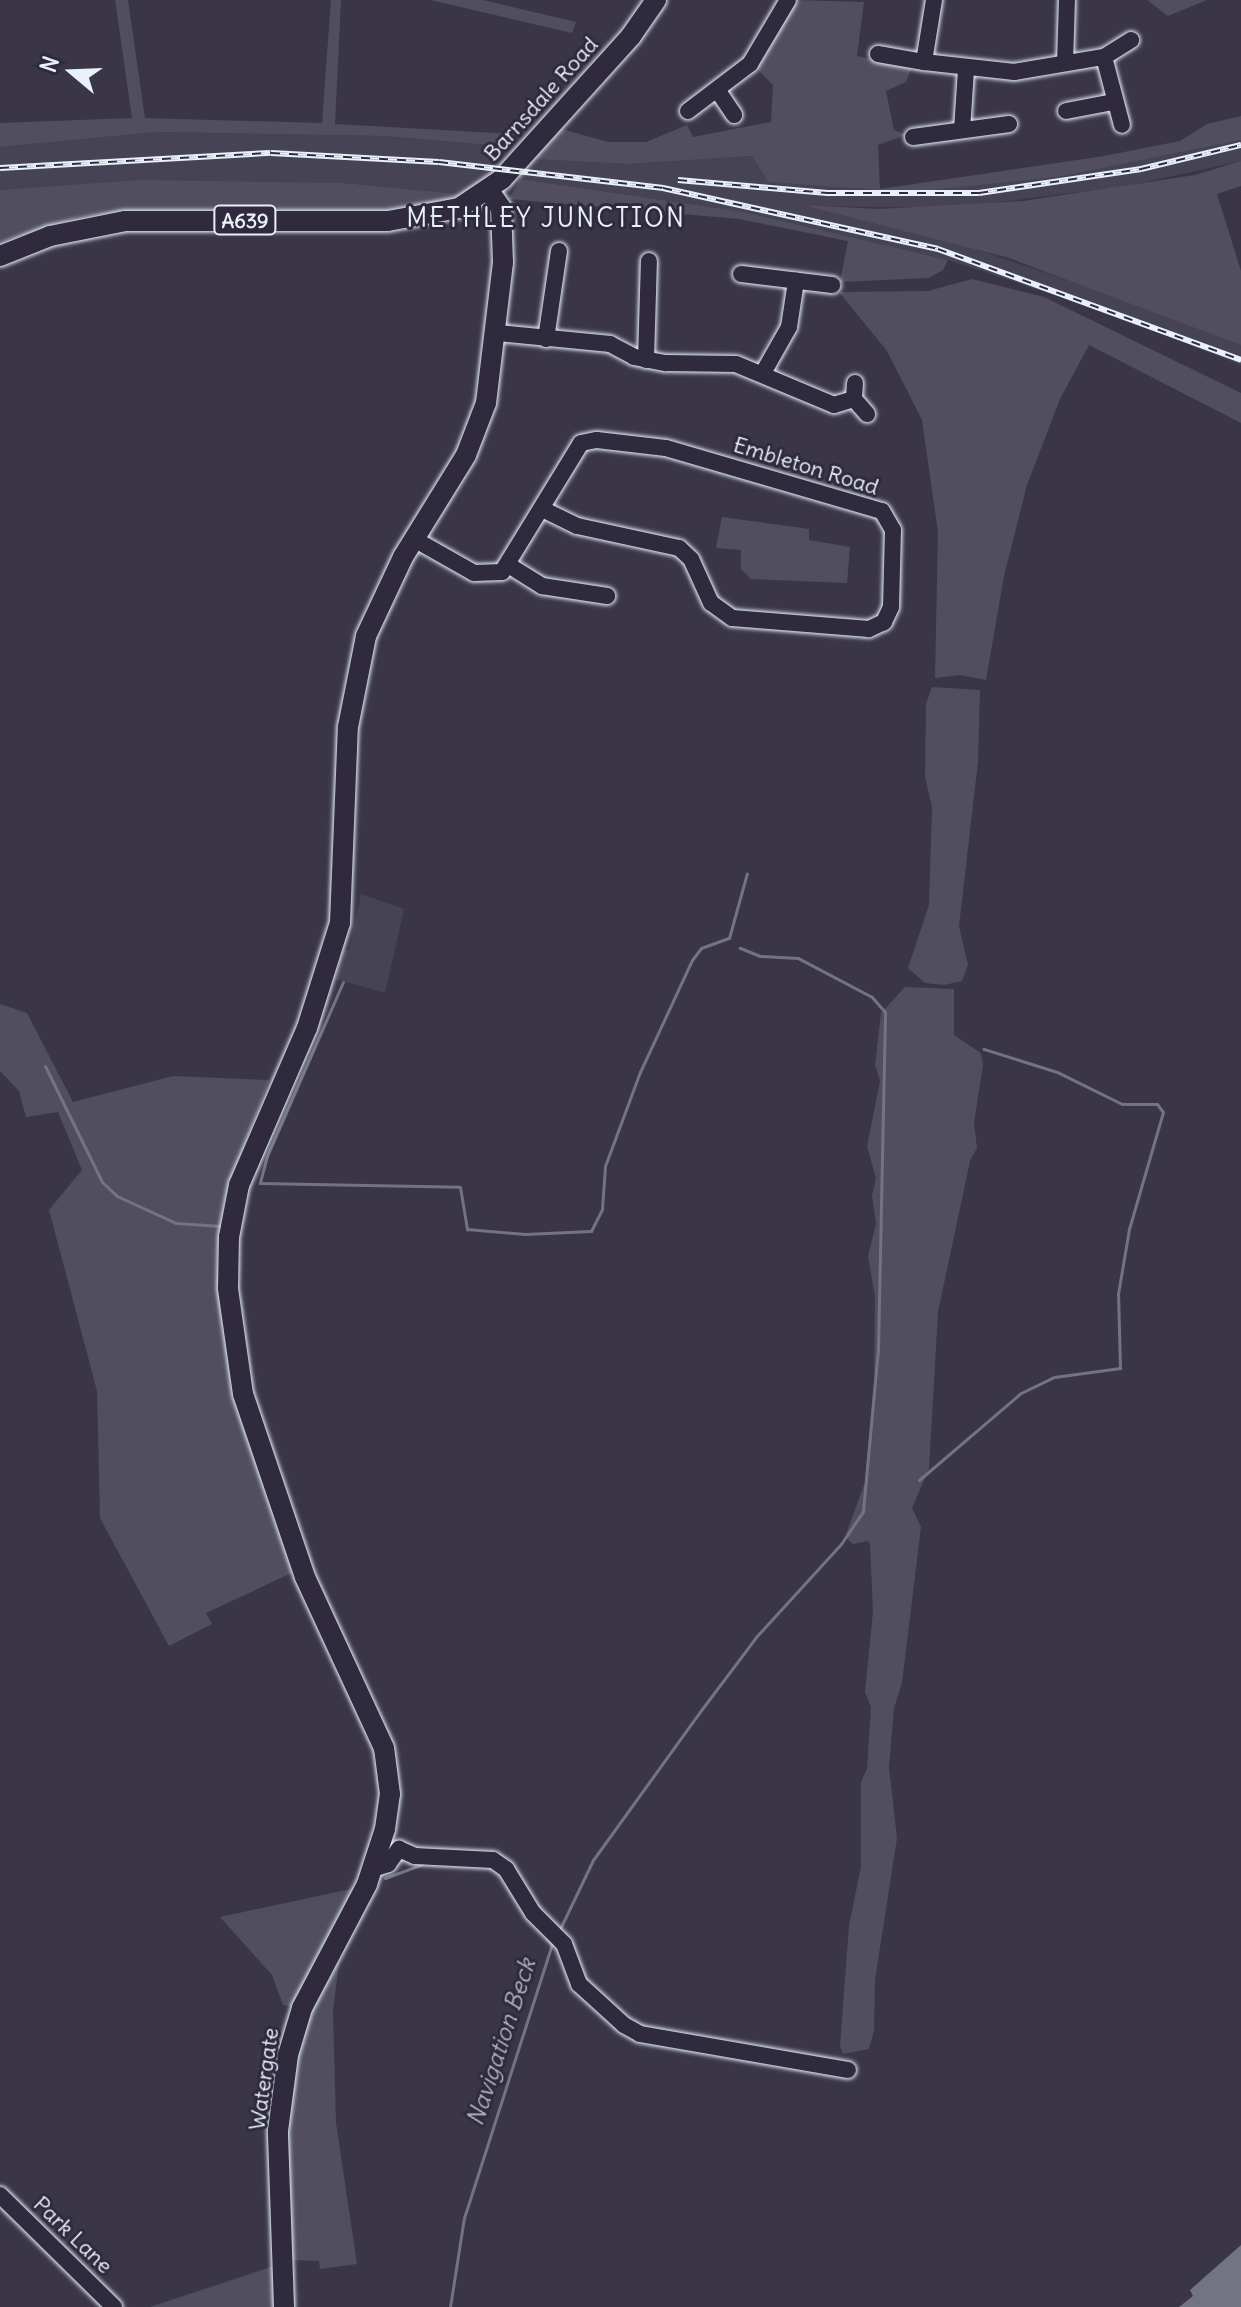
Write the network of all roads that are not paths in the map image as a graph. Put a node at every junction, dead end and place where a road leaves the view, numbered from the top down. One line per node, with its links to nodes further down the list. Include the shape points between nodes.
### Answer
1 (656, 0): 20 (main road, Barnsdale Road / A639, via 631,36)
2 (788, 0): 11 (street, via 750,64)
3 (934, 0): 8 (street)
4 (1067, 0): 9 (street)
5 (1131, 40): 7 (street)
6 (878, 54): 8 (street)
7 (1104, 57): 9 (street); 12 (street)
8 (924, 62): 10 (street)
9 (1065, 63): 10 (street, via 1014,72)
10 (966, 69): 18 (street)
11 (718, 91): 13 (street); 15 (street)
12 (1113, 102): 14 (street); 17 (street)
13 (688, 111)
14 (1066, 111)
15 (734, 115)
16 (1009, 124): 18 (street)
17 (1122, 125)
18 (962, 130): 19 (street)
19 (913, 137)
20 (489, 191): 22 (main road, A639, via 459,208 421,219 125,221 50,236); 27 (main road, Watergate, via 499,203 502,221)
21 (559, 251): 28 (street)
22 (0, 256)
23 (649, 261): 29 (street)
24 (741, 274): 25 (street)
25 (796, 281): 26 (street); 30 (street, via 789,327)
26 (832, 285)
27 (498, 333): 28 (street); 33 (main road, Watergate, via 476,433)
28 (546, 339): 29 (street, via 610,344)
29 (646, 360): 30 (street, via 736,364)
30 (763, 373): 31 (street, via 834,405 854,391)
31 (867, 414)
32 (542, 509): 32 (street, Embleton Road, via 581,443 597,440 699,455 882,511 893,530 891,607 884,622 869,629 732,618 711,603 691,559 679,548 577,526); 34 (street, Embleton Road)
33 (414, 539): 34 (street, via 474,573 492,575); 36 (main road, Watergate, via 375,613 351,698 345,877 330,963 239,1185 229,1237 228,1288 243,1394 305,1577 384,1748 390,1794)
34 (510, 566): 35 (street, via 542,586)
35 (607, 596)
36 (385, 1829): 37 (street); 38 (main road, Watergate)
37 (399, 1849): 38 (street, via 388,1864); 39 (street, via 415,1856 480,1857 506,1869 533,1913 564,1944 579,1984 640,2034)
38 (372, 1869): 42 (main road, Watergate, via 302,2008 291,2042 278,2131)
39 (848, 2070)
40 (0, 2195): 41 (street, Park Lane)
41 (114, 2307)
42 (284, 2307)

